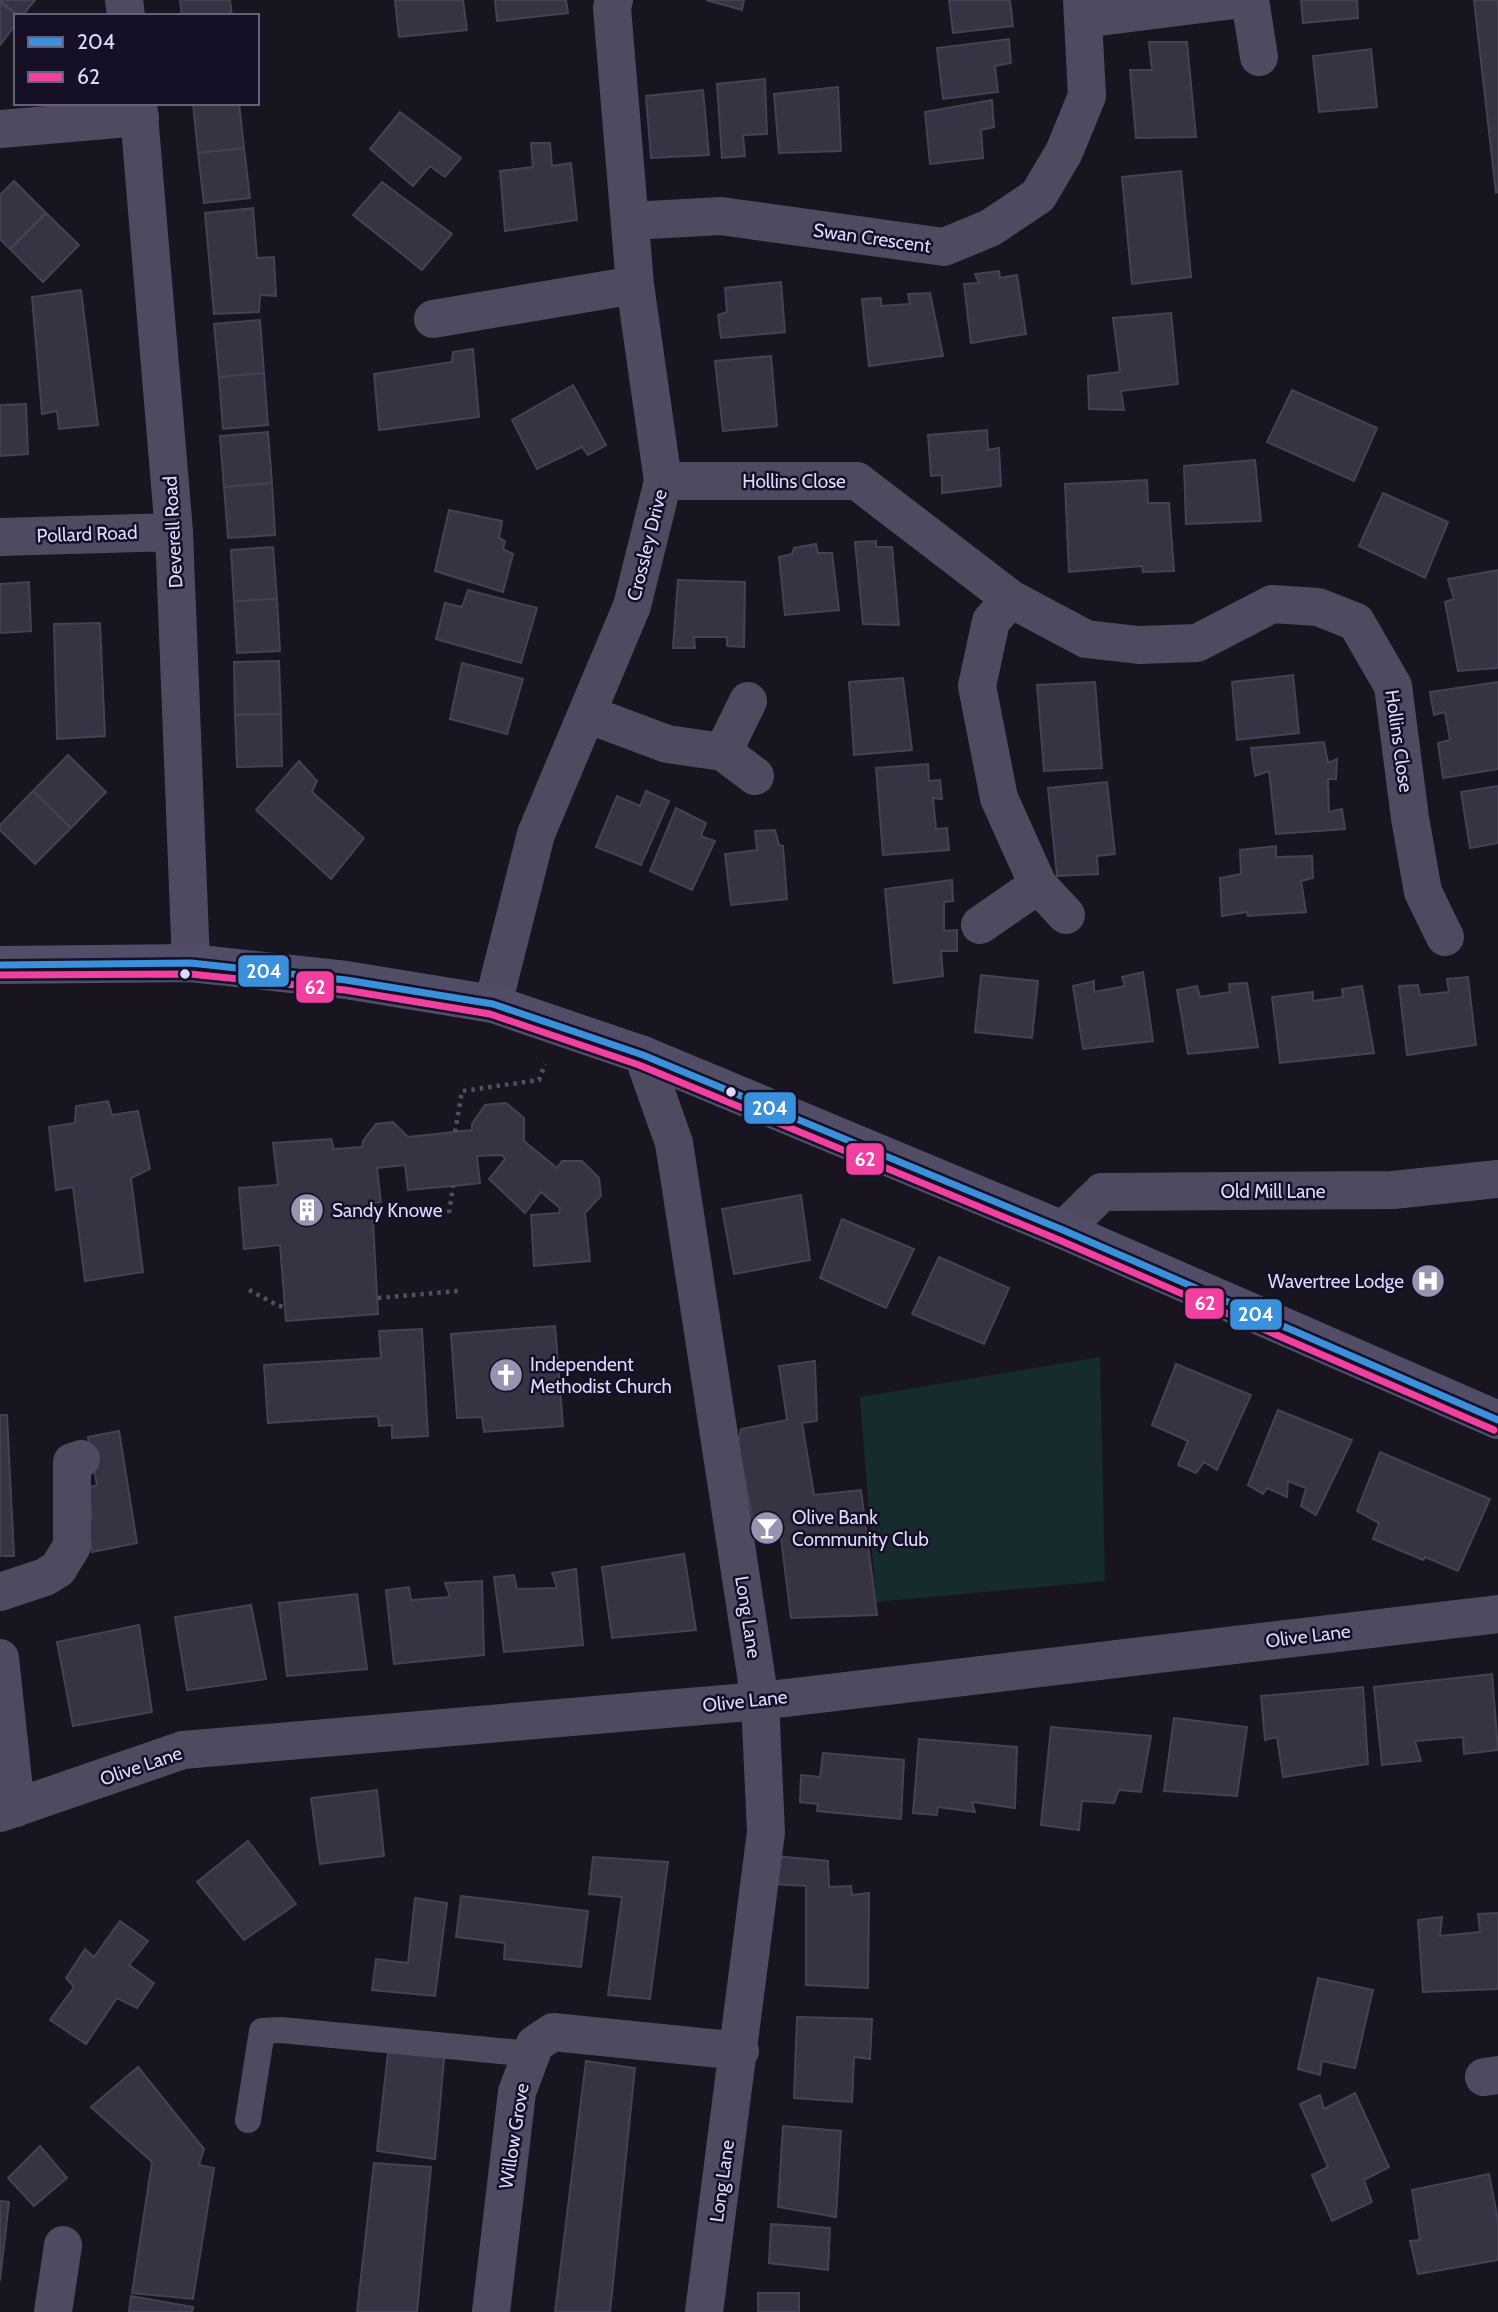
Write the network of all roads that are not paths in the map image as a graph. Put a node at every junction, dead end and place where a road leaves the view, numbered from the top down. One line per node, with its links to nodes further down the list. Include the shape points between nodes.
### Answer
1 (614, 0): 8 (street, Crossley Drive)
2 (1234, 0): 4 (street, Swan Crescent)
3 (1251, 0): 5 (street)
4 (1082, 10): 8 (street, Swan Crescent, via 1087,96 1065,152 1038,197 990,228 944,247 721,216)
5 (1259, 57)
6 (139, 110): 7 (street); 12 (street, Deverell Road)
7 (0, 129)
8 (630, 221): 9 (street, Crossley Drive)
9 (635, 285): 10 (street); 11 (street, Crossley Drive)
10 (433, 319)
11 (663, 481): 14 (street, Hollins Close, via 857,481); 16 (street, Crossley Drive, via 632,606)
12 (174, 532): 13 (street, Pollard Road); 23 (street, Deverell Road)
13 (0, 537)
14 (1011, 598): 19 (street, via 991,621 977,686 999,798); 22 (street, Hollins Close, via 1086,639 1138,645 1197,643 1272,604 1318,607 1356,622 1394,685 1423,892)
15 (748, 701): 17 (street)
16 (587, 714): 17 (street, via 667,744); 25 (street, Crossley Drive, via 536,834)
17 (723, 752): 18 (street)
18 (755, 776)
19 (1038, 885): 20 (street); 21 (street)
20 (1066, 915)
21 (980, 925)
22 (1445, 937)
23 (191, 963): 24 (street); 25 (street, via 346,980)
24 (0, 965)
25 (494, 1004): 26 (street)
26 (643, 1055): 28 (street); 34 (street, Long Lane, via 674,1143)
27 (1498, 1179): 28 (street, Old Mill Lane, via 1393,1190 1102,1192)
28 (1063, 1230): 29 (street)
29 (1498, 1420)
30 (81, 1459): 31 (street, via 72,1462 72,1546 58,1569)
31 (0, 1592)
32 (1498, 1614): 34 (street, Olive Lane)
33 (0, 1658): 35 (street)
34 (760, 1701): 35 (street, Olive Lane, via 183,1750); 36 (street, Long Lane, via 766,1832)
35 (8, 1811)
36 (740, 2052): 37 (street, Willow Grove, via 554,2032 535,2044); 42 (street, Long Lane)
37 (531, 2054): 38 (lane, via 262,2031); 41 (street, Willow Grove, via 517,2092)
38 (248, 2120)
39 (63, 2245): 40 (street)
40 (53, 2312)
41 (491, 2312)
42 (704, 2312)

